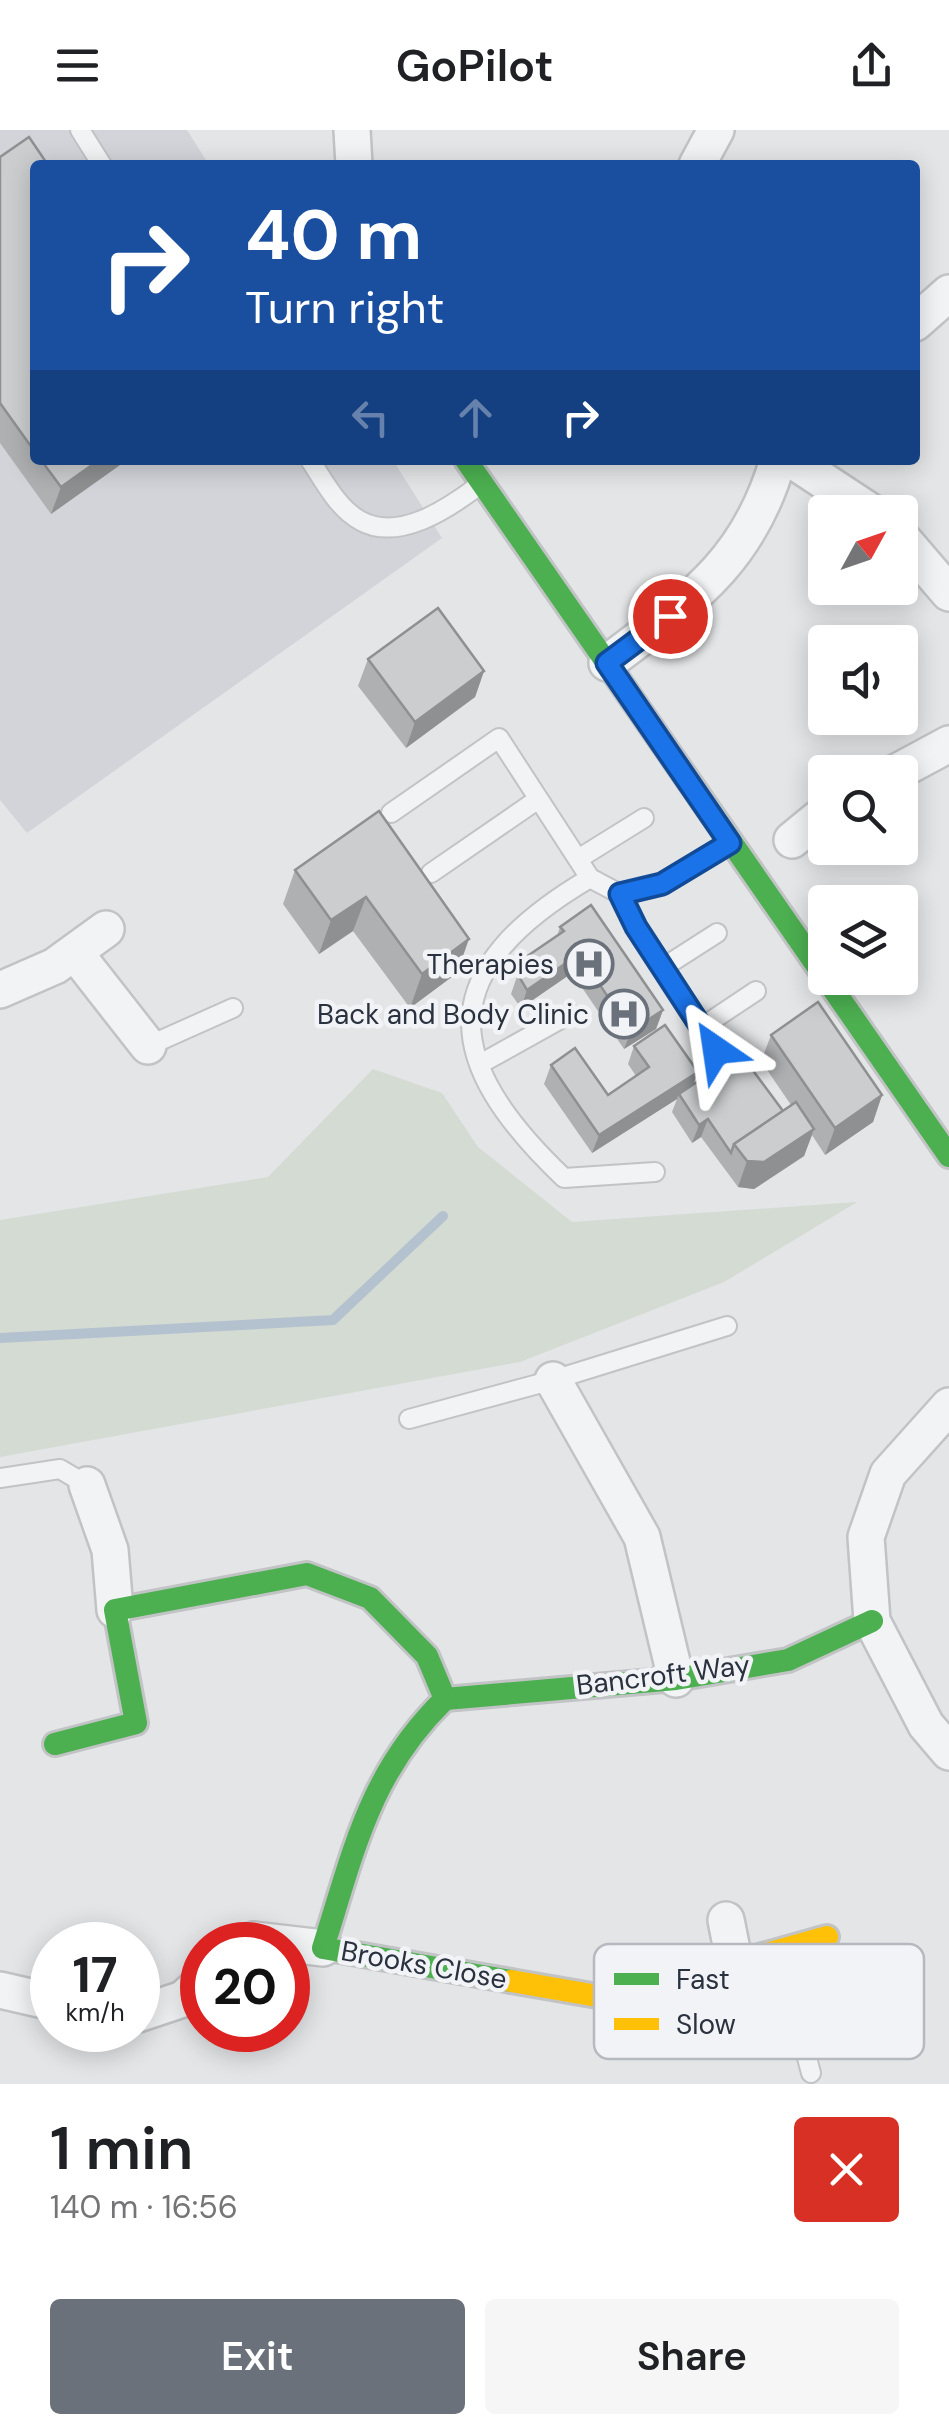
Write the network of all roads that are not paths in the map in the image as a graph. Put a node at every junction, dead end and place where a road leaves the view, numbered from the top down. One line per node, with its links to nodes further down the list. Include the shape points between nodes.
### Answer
1 (80, 130): 4 (lane)
2 (352, 130): 5 (street)
3 (716, 130): 6 (street)
4 (99, 160)
5 (354, 160)
6 (700, 160)
7 (949, 292): 8 (street)
8 (920, 318)
9 (314, 465): 13 (lane, via 344,508 363,523 386,527 441,514)
10 (469, 465): 13 (street)
11 (776, 465): 17 (street, via 746,539 702,592)
12 (800, 465): 14 (street)
13 (482, 484): 17 (street)
14 (844, 495)
15 (918, 557): 16 (street)
16 (949, 593)
17 (607, 663): 25 (street)
18 (949, 744): 19 (street)
19 (918, 760)
20 (537, 800): 21 (lane, via 499,738); 26 (lane); 27 (lane)
21 (391, 813)
22 (644, 818): 26 (lane)
23 (808, 826): 24 (street)
24 (792, 840)
25 (730, 843): 29 (lane, via 662,884); 42 (street)
26 (578, 859): 28 (lane)
27 (431, 873)
28 (590, 878): 29 (lane); 41 (lane, via 497,953 474,987 467,1026)
29 (620, 894): 33 (lane)
30 (106, 929): 32 (street)
31 (717, 933): 33 (lane)
32 (76, 954): 34 (street); 39 (street)
33 (664, 966): 38 (lane)
34 (0, 990)
35 (756, 991): 38 (lane)
36 (232, 1008): 39 (lane)
37 (570, 1014): 41 (lane)
38 (702, 1027): 40 (lane)
39 (148, 1046)
40 (716, 1050)
41 (480, 1064): 43 (lane, via 485,1082 532,1148 564,1178)
42 (945, 1140)
43 (655, 1172)
44 (727, 1326): 45 (lane)
45 (553, 1380): 47 (lane); 52 (street, via 642,1537)
46 (949, 1406): 51 (street, via 888,1474 866,1537)
47 (409, 1418)
48 (0, 1478): 49 (lane, via 60,1469)
49 (87, 1485): 50 (street, via 110,1550)
50 (115, 1610): 53 (street, via 307,1574 370,1598 427,1656); 54 (street, via 136,1723)
51 (872, 1621): 52 (street, Bancroft Way, via 788,1660); 55 (street, via 926,1724)
52 (676, 1679): 53 (street, Bancroft Way)
53 (446, 1699): 61 (street, Brooks Close, via 408,1734 365,1814)
54 (55, 1744)
55 (949, 1752)
56 (726, 1920): 58 (street)
57 (827, 1937): 59 (street, Brooks Close)
58 (731, 1944)
59 (801, 1944)
60 (310, 1946): 61 (street)
61 (323, 1948): 63 (street, Brooks Close)
62 (0, 1990): 64 (street)
63 (594, 1995)
64 (30, 1997)
65 (807, 2059): 66 (lane)
66 (811, 2074)

